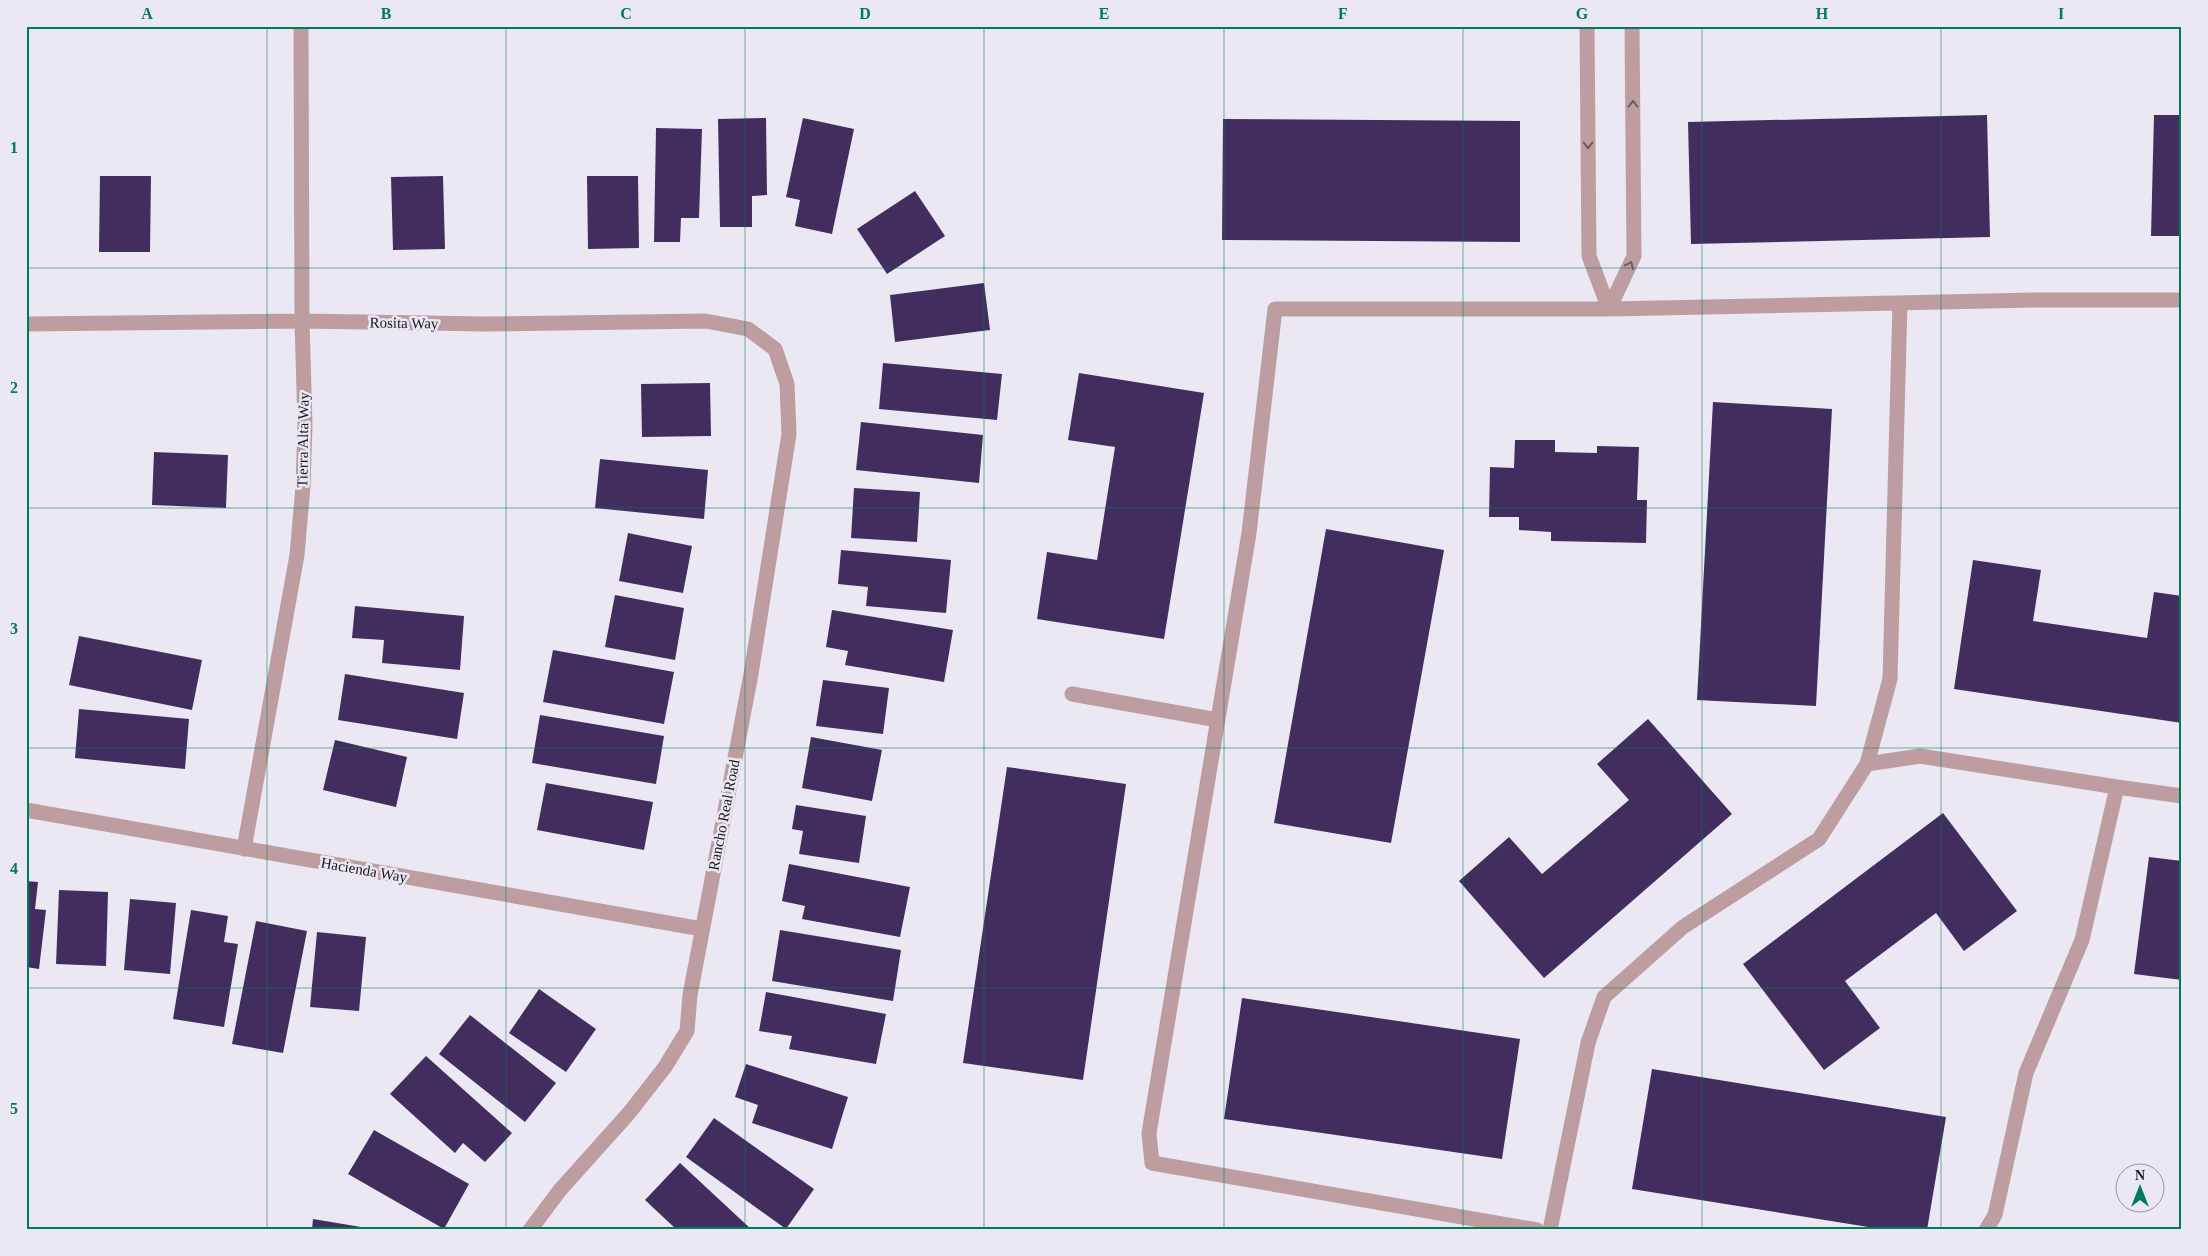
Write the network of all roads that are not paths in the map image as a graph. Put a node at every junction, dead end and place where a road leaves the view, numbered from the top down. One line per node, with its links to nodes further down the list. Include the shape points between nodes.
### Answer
1 (301, 26): 7 (street, Tierra Alta Way)
2 (1587, 26): 6 (street, one-way to 6, via 1589,256)
3 (1632, 26): 6 (street, one-way to 3, via 1634,256)
4 (2182, 300): 5 (street)
5 (1900, 303): 6 (street); 12 (street, via 1890,679)
6 (1609, 309): 11 (street, via 1275,309 1249,533)
7 (302, 321): 8 (street, Rosita Way); 9 (street, Rosita Way, via 485,324 706,321 748,329); 16 (street, Tierra Alta Way, via 305,426 297,555)
8 (26, 324)
9 (775, 349): 17 (street, Rancho Real Road, via 786,384 789,434 751,674)
10 (1072, 694): 11 (street)
11 (1218, 720): 19 (street, via 1149,1133 1152,1163)
12 (1868, 764): 13 (street, via 1920,756); 20 (street, via 1818,838 1683,927 1604,997 1588,1043)
13 (2117, 787): 14 (street); 21 (street, via 2082,940 2026,1073 1995,1215)
14 (2182, 796)
15 (26, 810): 16 (street, Hacienda Way)
16 (244, 848): 17 (street, Hacienda Way)
17 (702, 929): 18 (street, Rancho Real Road, via 687,1031 665,1067 629,1113 560,1190)
18 (530, 1230)
19 (1537, 1230)
20 (1550, 1230)
21 (1986, 1230)

